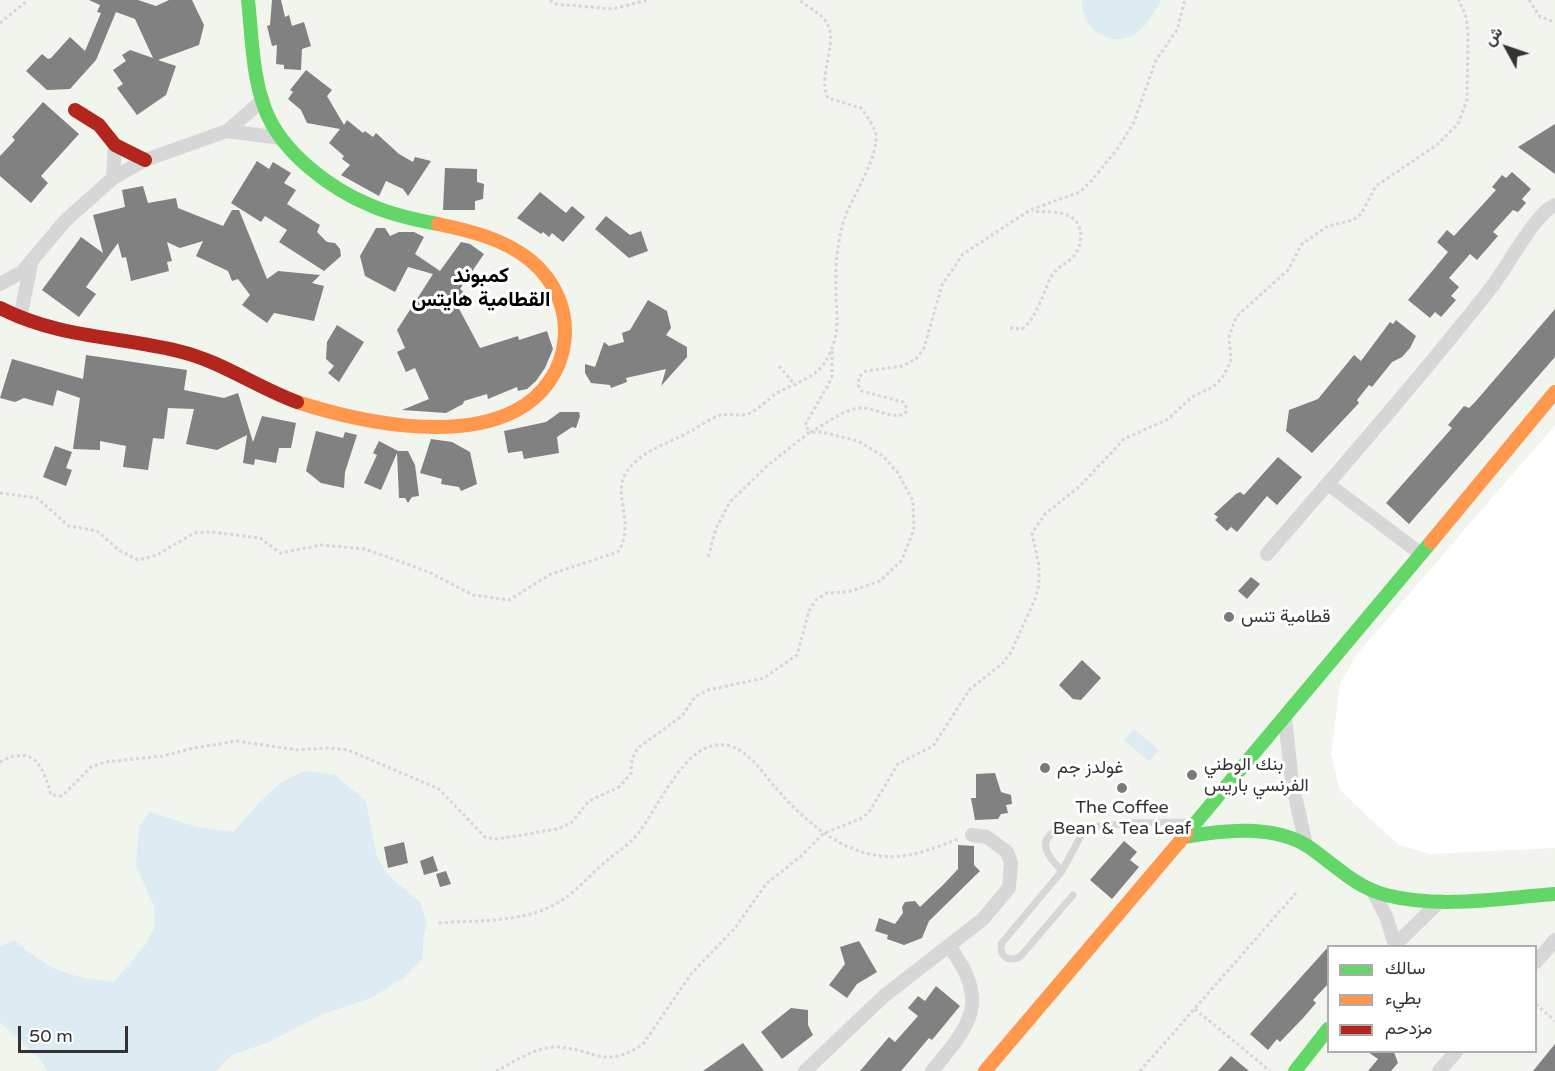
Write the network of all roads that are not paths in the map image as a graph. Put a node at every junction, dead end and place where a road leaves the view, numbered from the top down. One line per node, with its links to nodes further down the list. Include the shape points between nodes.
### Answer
1 (248, 0): 2 (street)
2 (263, 100): 4 (street); 5 (street)
3 (75, 110): 6 (street, via 99,125)
4 (227, 131): 5 (street); 7 (street)
5 (281, 138): 13 (street, via 323,176 373,207 485,236 528,257 558,295 567,338 563,360 538,397 489,420 430,427 398,425 297,402 224,367 179,351 82,338)
6 (115, 145): 7 (street); 8 (street)
7 (145, 160): 8 (street)
8 (113, 178): 10 (street, via 71,216)
9 (1555, 205): 15 (street, via 1543,213 1467,319)
10 (32, 262): 11 (street); 13 (street)
11 (0, 284)
12 (0, 308): 13 (street)
13 (20, 318)
14 (1555, 392): 17 (street)
15 (1328, 484): 16 (street); 17 (street)
16 (1267, 554)
17 (1421, 554): 18 (street)
18 (1285, 718): 19 (street); 23 (street, via 1292,782)
19 (1196, 822): 20 (lane); 22 (street)
20 (1085, 828): 24 (lane); 24 (lane, via 1060,830 1047,838 1046,852)
21 (972, 835): 32 (street, via 984,836 1007,852 1012,876 1009,888 983,919)
22 (1184, 837): 23 (street, via 1246,832); 38 (street)
23 (1306, 845): 25 (street, via 1334,868)
24 (1062, 871): 27 (lane, via 1001,944 1005,958 1020,957)
25 (1372, 890): 28 (street, via 1401,898); 30 (street, via 1386,916)
26 (1555, 894): 28 (street)
27 (1073, 895)
28 (1440, 901): 31 (street)
29 (1555, 940): 33 (street)
30 (1394, 945)
31 (1395, 945)
32 (949, 946): 36 (street, via 884,996); 37 (street, via 970,981 971,1016)
33 (1537, 961)
34 (1327, 1031): 39 (street)
35 (1455, 1053): 40 (street)
36 (805, 1071)
37 (932, 1071)
38 (985, 1071)
39 (1295, 1071)
40 (1439, 1071)

